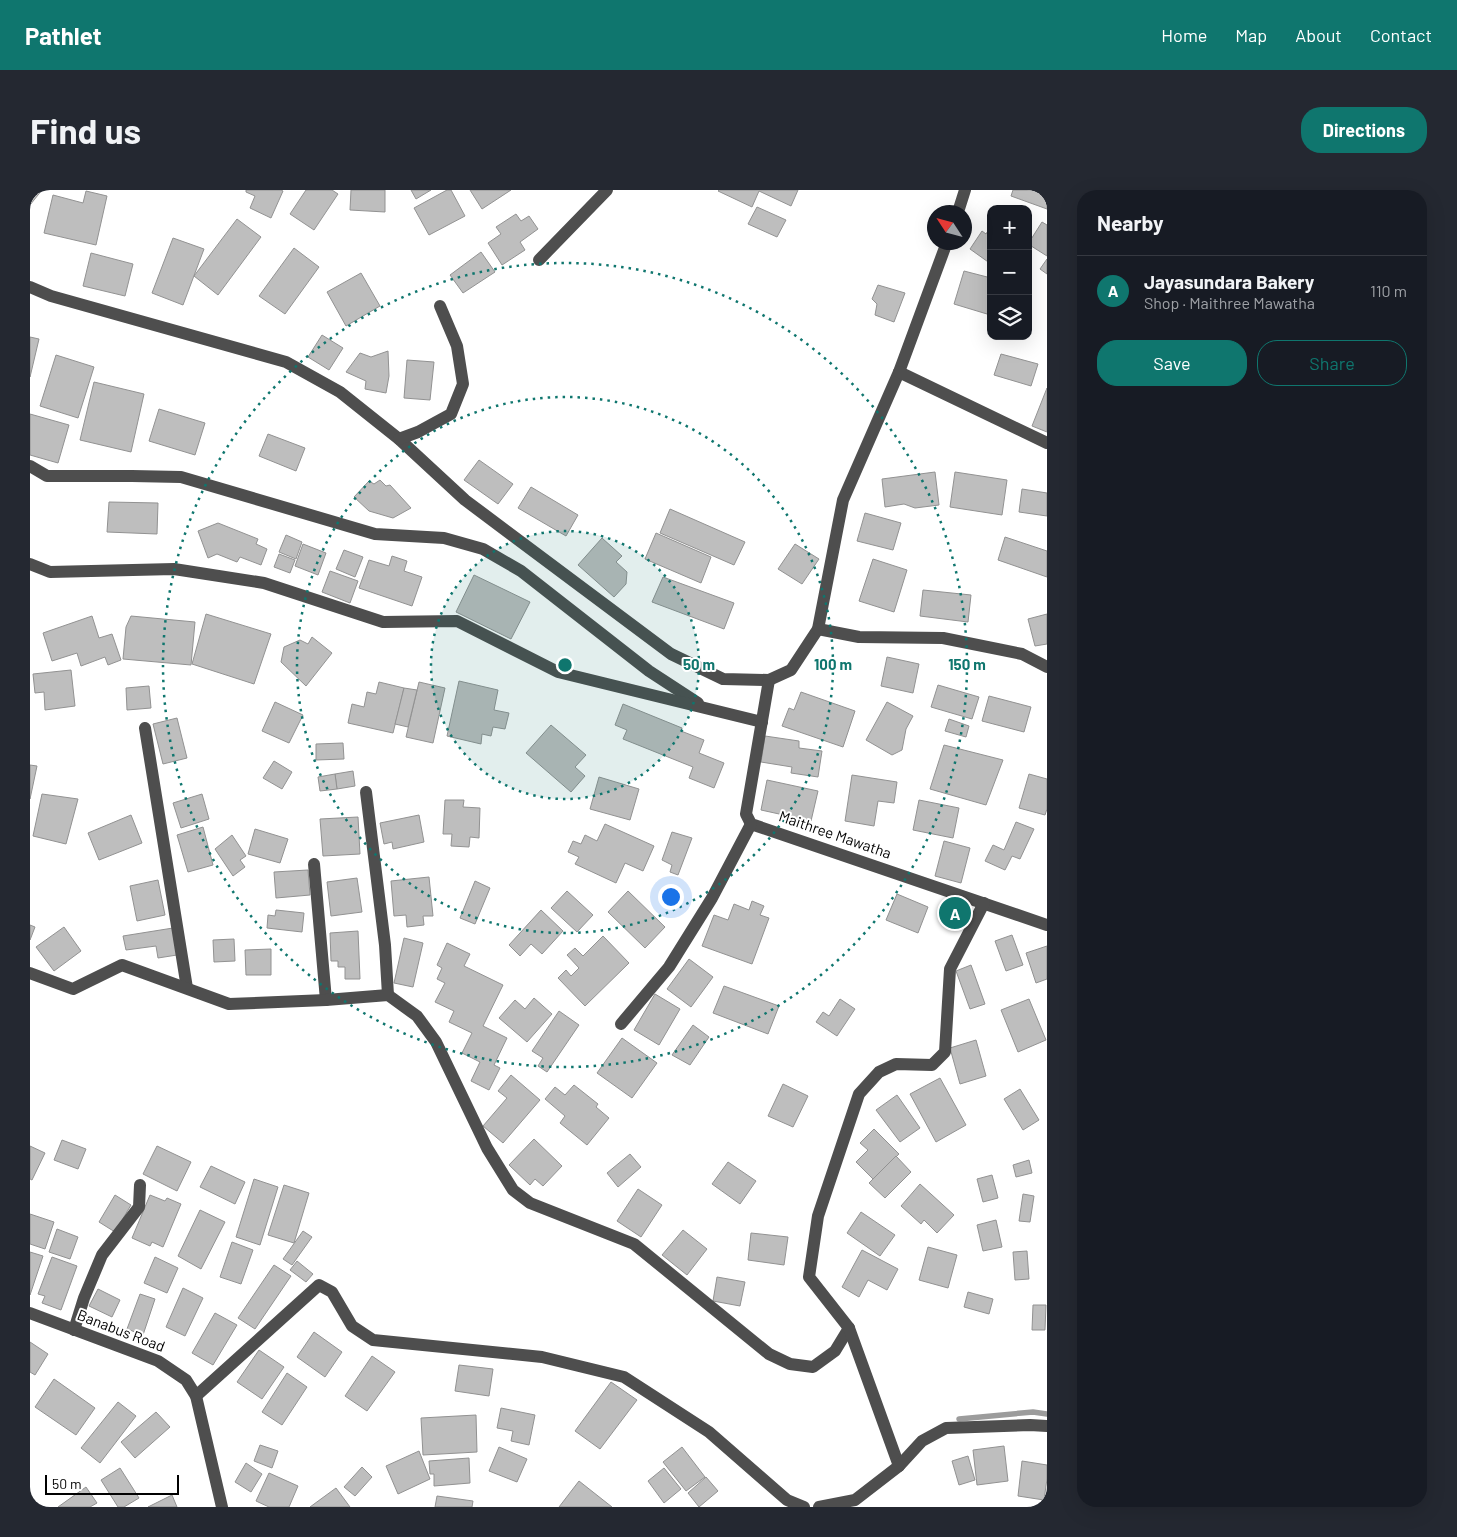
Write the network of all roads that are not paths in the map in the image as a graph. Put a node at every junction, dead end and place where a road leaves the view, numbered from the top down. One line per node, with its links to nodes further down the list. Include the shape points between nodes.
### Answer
1 (607, 190): 5 (street)
2 (965, 190): 3 (street)
3 (960, 205)
4 (944, 250): 8 (street)
5 (539, 260)
6 (30, 287): 9 (street, via 51,296 286,362 340,392)
7 (440, 306): 9 (street, via 457,346 463,384 451,414)
8 (899, 372): 10 (street); 13 (street, via 843,500)
9 (400, 439): 15 (street, via 465,500 671,654 723,679)
10 (1047, 443)
11 (30, 466): 16 (street, via 47,476 181,477 375,534 444,538 484,549 521,571 649,671)
12 (30, 564): 16 (street, via 50,572 174,569 264,583 383,622 457,621 558,672)
13 (818, 629): 14 (street, via 859,637 943,638 1022,654); 15 (street, via 791,670)
14 (1047, 667)
15 (769, 680): 17 (street)
16 (708, 709): 17 (street)
17 (762, 722): 20 (street, via 746,814)
18 (145, 728): 25 (street)
19 (366, 792): 26 (street)
20 (751, 824): 22 (street, Maithree Mawatha); 28 (street, via 712,898 669,966)
21 (314, 864): 27 (street)
22 (984, 902): 23 (street, Maithree Mawatha); 31 (street, via 950,969 945,1052 932,1065 896,1064 879,1072 859,1094 818,1216 809,1277)
23 (1047, 925)
24 (30, 973): 25 (street, via 73,989 122,965)
25 (187, 988): 27 (street, via 229,1004)
26 (388, 995): 27 (street); 31 (street, via 417,1016 436,1042 487,1148 513,1190 530,1203 634,1244 769,1354 790,1364 813,1367 835,1351)
27 (326, 1000)
28 (621, 1024)
29 (140, 1185): 32 (street, via 139,1207 102,1255)
30 (30, 1313): 32 (street, Banabus Road)
31 (848, 1328): 35 (street)
32 (74, 1330): 33 (street, Banabus Road, via 158,1361 186,1380)
33 (196, 1396): 36 (street, Banabus Road); 37 (street, via 319,1285 332,1292 352,1326 373,1340 542,1357 624,1376 709,1432 787,1500)
34 (1047, 1426): 35 (street, via 946,1428 922,1441)
35 (899, 1466): 38 (street, via 855,1500)
36 (222, 1507)
37 (804, 1507)
38 (819, 1507)

